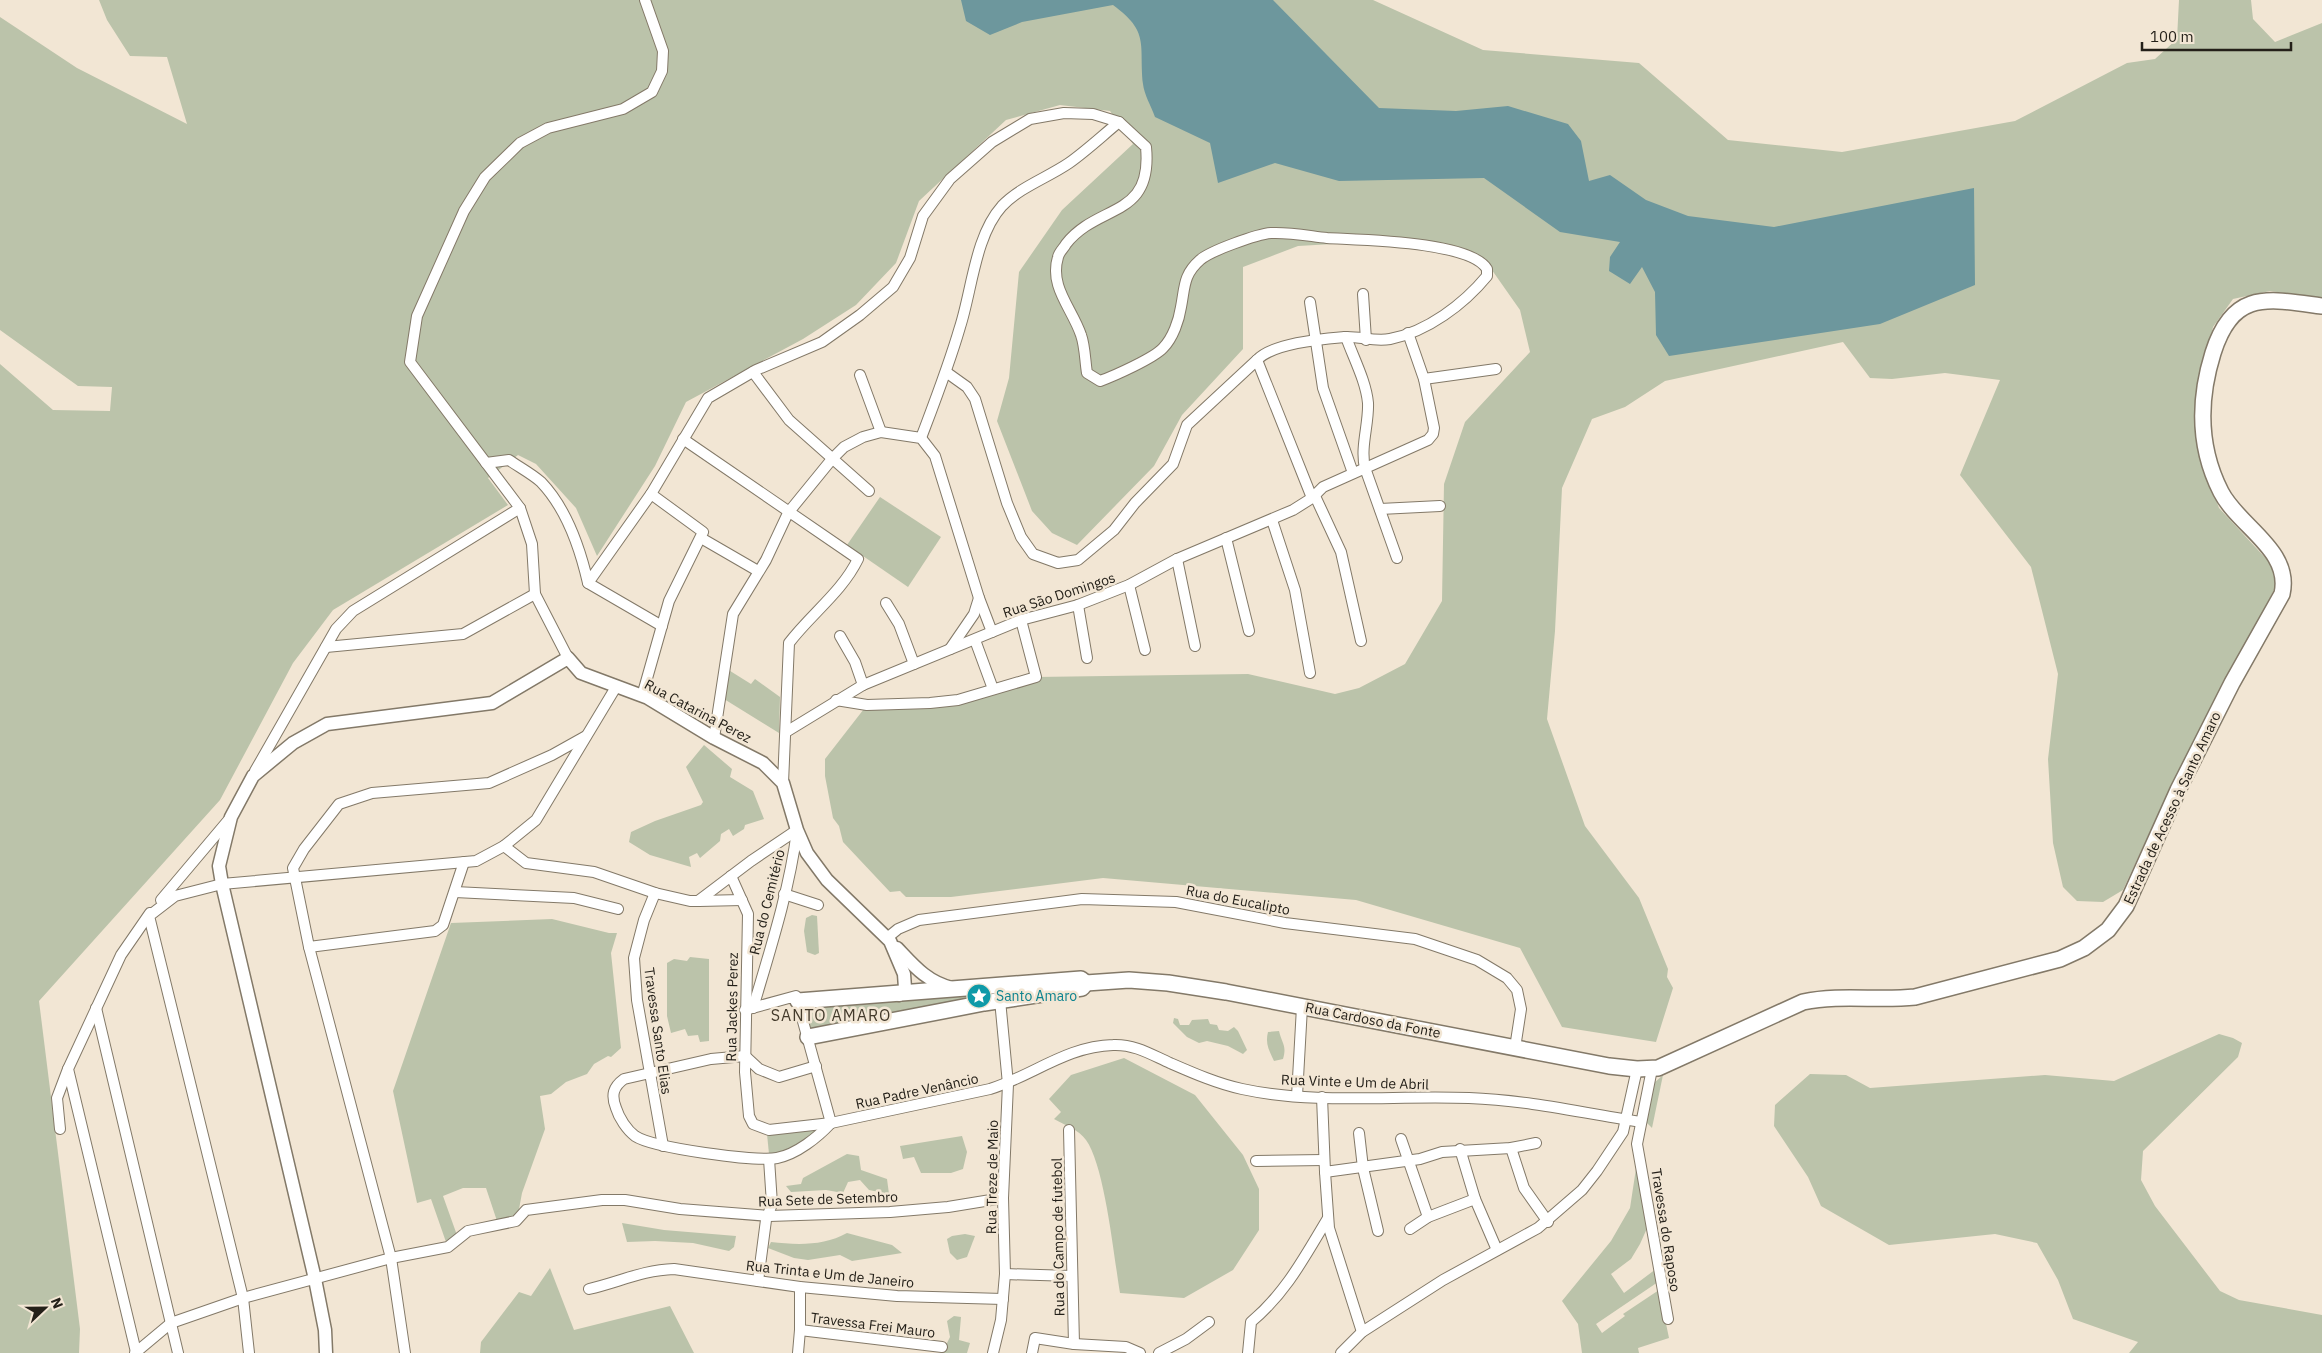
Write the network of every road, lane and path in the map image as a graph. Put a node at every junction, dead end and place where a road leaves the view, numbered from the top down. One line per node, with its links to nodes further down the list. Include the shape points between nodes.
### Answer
1 (645, 0): 20 (street, Rua Catarina Perez, via 663,51 662,71 652,92 623,109 548,128 520,143 485,178 464,211 417,316 410,362)
2 (1119, 122): 6 (street, via 1146,147 1148,168 1138,194 1074,234 1058,255 1056,280 1082,336 1086,373 1100,381 1163,349 1173,332 1186,278 1192,268 1216,250 1270,233 1392,241 1458,252 1486,266 1487,276 1470,295); 12 (street, via 1092,114 1064,113 1030,119 992,142 950,179 923,216 910,258 893,287 822,342); 13 (street, via 1069,163 1003,206 991,222 982,241)
3 (1363, 294): 8 (street)
4 (1310, 302): 9 (street)
5 (2322, 306): 96 (main road, Estrada de Acesso à Santo Amaro, via 2276,300 2254,302 2234,313 2216,345 2205,397 2204,448 2230,508 2281,563 2284,586 2178,790 2126,906 2108,930 2084,948 2060,959 1935,993 1897,999 1826,998 1803,1002)
6 (1408, 333): 8 (street, via 1391,339); 15 (street, Rua São Domingos)
7 (1346, 337): 8 (street); 9 (street); 21 (street, via 1367,396)
8 (1366, 340)
9 (1317, 341): 10 (street, via 1278,348); 22 (street, via 1323,388)
10 (1257, 360): 13 (street, via 1187,425 1174,464 1114,530 1078,560 1058,563 1033,554 1021,537 1007,503 975,399 967,387); 25 (street)
11 (1496, 369): 15 (street)
12 (752, 372): 18 (street, via 708,398); 19 (street, via 789,420)
13 (946, 372): 17 (street)
14 (860, 375): 16 (street)
15 (1424, 379): 21 (street, Rua São Domingos, via 1434,428 1431,438)
16 (881, 432): 17 (street); 19 (street, via 844,447)
17 (921, 438): 39 (street, via 935,456)
18 (683, 439): 24 (street); 29 (street)
19 (832, 458): 23 (street); 29 (street)
20 (486, 463): 27 (street, Rua Catarina Perez); 36 (street, via 509,460 540,482 564,516)
21 (1365, 468): 22 (street, Rua São Domingos); 28 (street)
22 (1353, 473): 25 (street, Rua São Domingos, via 1323,487)
23 (869, 491)
24 (651, 494): 31 (street, via 702,532); 36 (street)
25 (1314, 497): 30 (street, Rua São Domingos); 48 (street, via 1342,552)
26 (1440, 506): 28 (street)
27 (520, 508): 38 (street, Rua Catarina Perez, via 532,544); 50 (street, via 353,611 336,629)
28 (1380, 509): 33 (street)
29 (788, 513): 35 (street); 62 (street, via 858,559 849,578 789,643)
30 (1272, 520): 32 (street, Rua São Domingos); 56 (street, via 1295,590)
31 (701, 538): 35 (street); 43 (street, via 669,601)
32 (1226, 538): 34 (street, Rua São Domingos); 44 (street)
33 (1397, 558)
34 (1177, 560): 37 (street, Rua São Domingos); 49 (street)
35 (758, 571): 64 (street, via 733,614)
36 (588, 583): 43 (street)
37 (1129, 585): 41 (street, Rua São Domingos); 52 (street)
38 (535, 594): 50 (street, via 463,634); 53 (street, Rua Catarina Perez)
39 (979, 598): 45 (street); 51 (street, via 974,614)
40 (886, 603): 55 (street, via 899,624)
41 (1078, 605): 42 (street, Rua São Domingos); 54 (street)
42 (1021, 620): 45 (street, Rua São Domingos); 59 (street, via 1036,677)
43 (662, 626): 60 (street)
44 (1249, 630)
45 (992, 632): 47 (street, Rua São Domingos)
46 (840, 636): 57 (street)
47 (975, 640): 51 (street, Rua São Domingos); 59 (street)
48 (1361, 641)
49 (1195, 646)
50 (326, 647): 65 (street)
51 (949, 650): 55 (street, Rua São Domingos)
52 (1145, 650)
53 (568, 658): 58 (street, Rua Catarina Perez, via 581,673); 65 (street, via 492,703 327,724 293,743)
54 (1087, 658)
55 (914, 664): 57 (street, Rua São Domingos)
56 (1310, 673)
57 (864, 685): 61 (street, Rua São Domingos)
58 (616, 687): 60 (street, Rua Catarina Perez); 63 (street)
59 (993, 689): 61 (street, via 958,700 930,703 867,704)
60 (642, 696): 64 (street, Rua Catarina Perez)
61 (836, 700): 62 (street, Rua São Domingos)
62 (786, 732): 66 (street)
63 (587, 736): 69 (street, via 536,820); 71 (street, via 489,784 372,793 339,804 304,849 293,868)
64 (714, 738): 66 (street, Rua Catarina Perez, via 763,763)
65 (253, 776): 67 (street)
66 (783, 783): 68 (street, Rua Catarina Perez)
67 (231, 817): 73 (street, via 219,866); 81 (street)
68 (798, 830): 72 (street); 76 (street, Rua do Cemitério); 82 (street, Rua Catarina Perez, via 808,853 827,880)
69 (504, 846): 70 (street, via 476,861); 75 (street, via 526,863 594,872)
70 (464, 862): 71 (street); 74 (street)
71 (294, 876): 73 (street); 83 (street)
72 (730, 876): 77 (street, Rua Jackes Perez); 78 (street)
73 (222, 884): 81 (street, via 175,896); 132 (street)
74 (455, 892): 80 (street, via 574,898); 83 (street, via 443,925 435,931)
75 (655, 893): 78 (street); 98 (street, Travessa Santo Elias, via 634,958 637,1000)
76 (784, 894): 79 (street); 90 (street, Rua do Cemitério, via 780,916)
77 (742, 900): 78 (street); 90 (street, Rua Jackes Perez, via 748,914)
78 (698, 901)
79 (818, 905)
80 (618, 909)
81 (148, 916): 89 (street, via 122,955); 136 (street)
82 (888, 940): 84 (street, via 926,977); 86 (street, Rua Catarina Perez, via 905,978 905,988); 92 (street, Rua do Eucalipto, via 898,929 919,920 1082,899 1176,902 1285,924 1415,939 1477,960 1507,978 1517,990 1521,1008)
83 (309, 947): 129 (street)
84 (961, 990): 85 (main road, Rua Cardoso da Fonte); 86 (main road, Rua Cardoso da Fonte)
85 (999, 993): 88 (main road, Rua Cardoso da Fonte, via 1082,988 1086,983 1128,980 1168,983); 91 (main road, Rua Cardoso da Fonte); 99 (street, Rua Treze de Maio)
86 (899, 995): 87 (main road, Rua Cardoso da Fonte)
87 (798, 1002): 90 (street, Rua Cardoso da Fonte, via 796,996); 91 (street)
88 (1302, 1007): 92 (main road, Rua Cardoso da Fonte); 100 (street)
89 (96, 1008): 97 (street); 140 (street)
90 (749, 1009): 93 (street, Rua Jackes Perez)
91 (808, 1037): 94 (street)
92 (1515, 1048): 95 (main road, Rua Cardoso da Fonte)
93 (745, 1056): 94 (street, via 759,1069 779,1078); 98 (street); 106 (street, Rua Jackes Perez, via 749,1116 752,1124)
94 (816, 1066): 103 (street)
95 (1636, 1069): 96 (main road, Rua Cardoso da Fonte); 102 (street)
96 (1655, 1069): 104 (street)
97 (68, 1070): 105 (street, via 57,1098); 145 (street)
98 (649, 1071): 111 (street, Travessa Santo Elias); 111 (street, via 616,1085 614,1102 621,1119 635,1136)
99 (1008, 1084): 100 (street, Rua Vinte e Um de Abril, via 1062,1056 1113,1045 1143,1050 1241,1089); 103 (street, Rua Padre Venâncio); 120 (street, Rua Treze de Maio)
100 (1297, 1096): 101 (street, Rua Vinte e Um de Abril)
101 (1322, 1097): 102 (street, Rua Vinte e Um de Abril, via 1470,1098); 115 (street)
102 (1626, 1120): 104 (street, Rua Vinte e Um de Abril); 125 (street, via 1618,1142 1597,1171)
103 (831, 1122): 106 (street, Rua Padre Venâncio); 114 (street, via 824,1131 787,1155)
104 (1641, 1122): 138 (street, Travessa do Raposo, via 1637,1144)
105 (60, 1129)
106 (769, 1130)
107 (1069, 1130): 131 (street, Rua do Campo de futebol)
108 (1359, 1133): 118 (street)
109 (1401, 1139): 116 (street)
110 (1536, 1143): 112 (street)
111 (662, 1146): 114 (street)
112 (1511, 1148): 113 (street); 125 (street, via 1524,1188)
113 (1460, 1150): 116 (street); 121 (street)
114 (769, 1159): 122 (street, via 772,1204)
115 (1324, 1160): 117 (street); 119 (street)
116 (1408, 1160): 118 (street); 123 (street)
117 (1256, 1161)
118 (1363, 1168): 119 (street); 127 (street)
119 (1325, 1172): 124 (street)
120 (1003, 1198): 122 (street, Rua Sete de Setembro, via 890,1212); 130 (street, Rua Treze de Maio)
121 (1475, 1199): 123 (street); 128 (street)
122 (769, 1216): 129 (street, Rua Sete de Setembro, via 602,1200 526,1210 516,1221 468,1231 448,1246); 133 (street)
123 (1428, 1217): 126 (street)
124 (1328, 1218): 142 (street); 155 (street, via 1276,1298 1251,1322)
125 (1548, 1222): 128 (street)
126 (1410, 1229)
127 (1378, 1231)
128 (1497, 1250): 142 (street)
129 (391, 1258): 132 (street, Rua Sete de Setembro); 149 (street)
130 (1004, 1274): 131 (street); 137 (street, Rua Treze de Maio)
131 (1072, 1276): 143 (street, Rua do Campo de futebol)
132 (315, 1279): 136 (street, Rua Sete de Setembro); 148 (street)
133 (758, 1282): 134 (street, Rua Trinta e Um de Janeiro); 135 (street, Rua Trinta e Um de Janeiro, via 694,1271 654,1270)
134 (800, 1287): 137 (street, Rua Trinta e Um de Janeiro, via 898,1296); 141 (street)
135 (590, 1289)
136 (243, 1298): 140 (street, Rua Sete de Setembro); 147 (street)
137 (1003, 1299): 151 (street, Rua Treze de Maio)
138 (1668, 1320)
139 (1209, 1322): 154 (street)
140 (171, 1323): 145 (street); 146 (street)
141 (800, 1330): 144 (street, Travessa Frei Mauro); 150 (street)
142 (1362, 1332): 156 (street)
143 (1074, 1344): 152 (street, via 1035,1338); 153 (street, via 1126,1347)
144 (942, 1347)
145 (136, 1353)
146 (178, 1353)
147 (249, 1353)
148 (326, 1353)
149 (405, 1353)
150 (798, 1353)
151 (993, 1353)
152 (1032, 1353)
153 (1140, 1353)
154 (1159, 1353)
155 (1248, 1353)
156 (1341, 1353)

